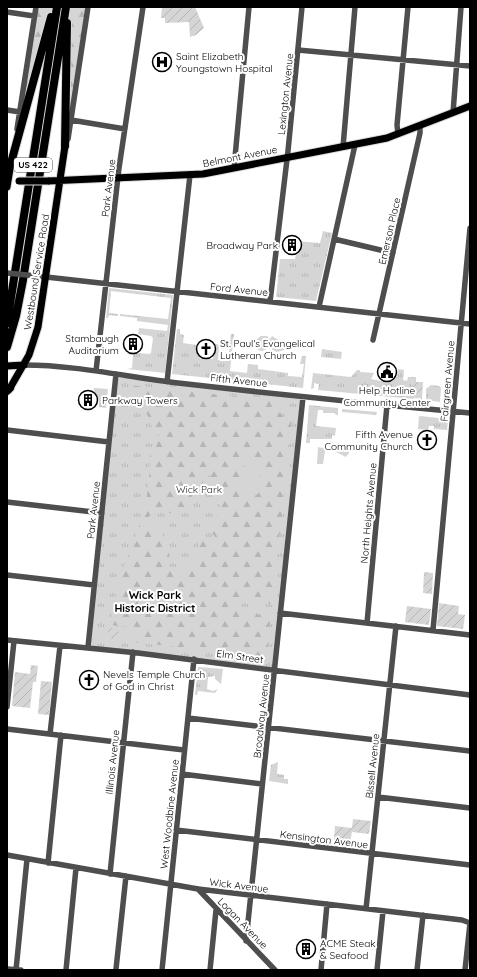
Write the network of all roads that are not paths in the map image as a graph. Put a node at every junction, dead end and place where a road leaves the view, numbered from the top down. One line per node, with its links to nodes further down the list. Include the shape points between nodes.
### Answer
1 (36, 7): 12 (street)
2 (56, 7): 30 (highway); 46 (highway, US 422)
3 (67, 7): 22 (highway); 50 (highway, US 422, via 23,280)
4 (88, 7): 22 (street)
5 (143, 7): 24 (street, Park Avenue)
6 (249, 7): 31 (street)
7 (302, 7): 13 (street, Lexington Avenue)
8 (355, 7): 14 (street)
9 (408, 7): 15 (street)
10 (461, 7): 16 (street)
11 (7, 12): 12 (street)
12 (34, 16): 20 (street)
13 (298, 50): 14 (street); 29 (street, Lexington Avenue)
14 (350, 55): 15 (street); 28 (street)
15 (403, 60): 16 (street); 25 (street)
16 (456, 65): 17 (street); 21 (street)
17 (470, 66)
18 (470, 106): 21 (main road, Belmont Avenue)
19 (7, 110): 20 (street)
20 (20, 112): 30 (street)
21 (453, 113): 23 (main road, Belmont Avenue)
22 (68, 120): 24 (street); 27 (highway)
23 (420, 126): 25 (main road, Belmont Avenue); 38 (street, Emerson Place)
24 (125, 129): 33 (street, Park Avenue)
25 (398, 134): 26 (main road, Belmont Avenue)
26 (355, 145): 28 (main road, Belmont Avenue); 37 (street)
27 (66, 146): 34 (main road, Westbound Service Road)
28 (343, 147): 29 (main road, Belmont Avenue)
29 (287, 157): 31 (main road, Belmont Avenue); 43 (street, Lexington Avenue)
30 (12, 163): 35 (main road)
31 (234, 168): 32 (main road, Belmont Avenue)
32 (190, 175): 33 (main road, Belmont Avenue); 42 (street)
33 (118, 178): 34 (main road, Belmont Avenue); 41 (street, Park Avenue)
34 (61, 181): 35 (main road, Belmont Avenue, bridge); 40 (main road, Westbound Service Road)
35 (7, 183)
36 (470, 228): 47 (street, Fairgreen Avenue)
37 (334, 239): 38 (street); 44 (street)
38 (393, 253): 45 (street, Emerson Place)
39 (7, 273): 40 (street, Ford Avenue, bridge)
40 (46, 277): 41 (street, Ford Avenue); 51 (main road, Westbound Service Road, via 38,327)
41 (106, 284): 42 (street, Ford Avenue); 53 (street, Park Avenue)
42 (177, 292): 43 (street, Ford Avenue); 55 (street)
43 (270, 302): 44 (street, Ford Avenue)
44 (319, 307): 45 (street, Ford Avenue)
45 (379, 314): 47 (street, Ford Avenue); 49 (street, Emerson Place)
46 (7, 323)
47 (461, 323): 48 (street, Ford Avenue); 59 (street, Fairgreen Avenue)
48 (470, 324)
49 (373, 340)
50 (7, 347)
51 (24, 365): 52 (main road, Fifth Avenue); 53 (street, Fifth Avenue); 56 (main road, Westbound Service Road)
52 (10, 366)
53 (96, 372): 54 (street, Fifth Avenue)
54 (116, 374): 55 (street, Fifth Avenue); 62 (street, Park Avenue)
55 (167, 382): 57 (street, Fifth Avenue)
56 (8, 391)
57 (303, 397): 58 (street, Fifth Avenue); 67 (street, Broadway Avenue)
58 (386, 405): 59 (street, Fifth Avenue); 68 (street, North Heights Avenue)
59 (453, 411): 60 (street, Fifth Avenue); 70 (street, Fairgreen Avenue)
60 (470, 413)
61 (7, 430): 62 (street)
62 (109, 442): 64 (street, Park Avenue)
63 (7, 502): 64 (street)
64 (102, 513): 66 (street, Park Avenue)
65 (7, 575): 66 (street)
66 (94, 585): 75 (street, Park Avenue)
67 (280, 613): 68 (street); 78 (street, Broadway Avenue)
68 (367, 623): 69 (street)
69 (396, 626): 70 (street); 79 (street, Bissell Avenue)
70 (433, 630): 71 (street)
71 (470, 635)
72 (7, 640): 73 (street, Elm Street)
73 (14, 641): 74 (street, Elm Street); 81 (street)
74 (60, 646): 75 (street, Elm Street); 85 (street)
75 (88, 647): 76 (street, Elm Street)
76 (133, 652): 77 (street, Elm Street); 88 (street, Illinois Avenue)
77 (194, 659): 78 (street, Elm Street); 82 (street, West Woodbine Avenue)
78 (274, 671): 79 (street, Elm Street); 83 (street, Broadway Avenue)
79 (390, 685): 80 (street, Elm Street); 87 (street, Bissell Avenue)
80 (470, 694)
81 (7, 707)
82 (188, 718): 83 (street); 89 (street, West Woodbine Avenue)
83 (268, 728): 87 (street); 92 (street, Broadway Avenue)
84 (7, 729): 85 (street)
85 (50, 734): 86 (street)
86 (61, 735): 88 (street); 100 (street)
87 (384, 741): 90 (street); 93 (street, Bissell Avenue)
88 (124, 743): 89 (street); 103 (street, Illinois Avenue)
89 (184, 750): 91 (street, West Woodbine Avenue)
90 (470, 752)
91 (182, 774): 92 (street); 95 (street, West Woodbine Avenue)
92 (262, 784): 96 (street, Broadway Avenue)
93 (378, 797): 94 (street); 97 (street, Bissell Avenue)
94 (470, 808)
95 (176, 830): 96 (street, Kensington Avenue); 105 (street, West Woodbine Avenue)
96 (257, 840): 97 (street, Kensington Avenue); 107 (street, Broadway Avenue)
97 (372, 854): 101 (street, Kensington Avenue); 109 (street, Bissell Avenue)
98 (7, 855): 99 (street, Wick Avenue)
99 (28, 859): 100 (street, Wick Avenue); 117 (street)
100 (48, 863): 102 (street, Wick Avenue)
101 (470, 865)
102 (76, 868): 103 (street, Wick Avenue); 119 (street)
103 (110, 874): 104 (street, Wick Avenue)
104 (126, 876): 105 (street, Wick Avenue); 115 (street)
105 (171, 884): 106 (street, Wick Avenue); 120 (street, West Woodbine Avenue)
106 (198, 888): 107 (street, Wick Avenue); 110 (street, Logan Avenue)
107 (251, 895): 108 (street, Wick Avenue); 114 (street, Broadway Avenue)
108 (327, 904): 109 (street, Wick Avenue); 123 (street)
109 (366, 909): 111 (street, Wick Avenue)
110 (216, 910): 114 (street, Logan Avenue); 121 (street)
111 (383, 911): 112 (street, Wick Avenue); 124 (street)
112 (422, 915): 113 (street, Wick Avenue); 125 (street)
113 (470, 923): 126 (street)
114 (246, 941): 122 (street, Logan Avenue)
115 (116, 968)
116 (7, 969): 117 (street)
117 (16, 970): 118 (street)
118 (21, 970)
119 (66, 970)
120 (162, 970)
121 (210, 970)
122 (276, 970)
123 (321, 970)
124 (376, 970)
125 (417, 970)
126 (465, 970)

